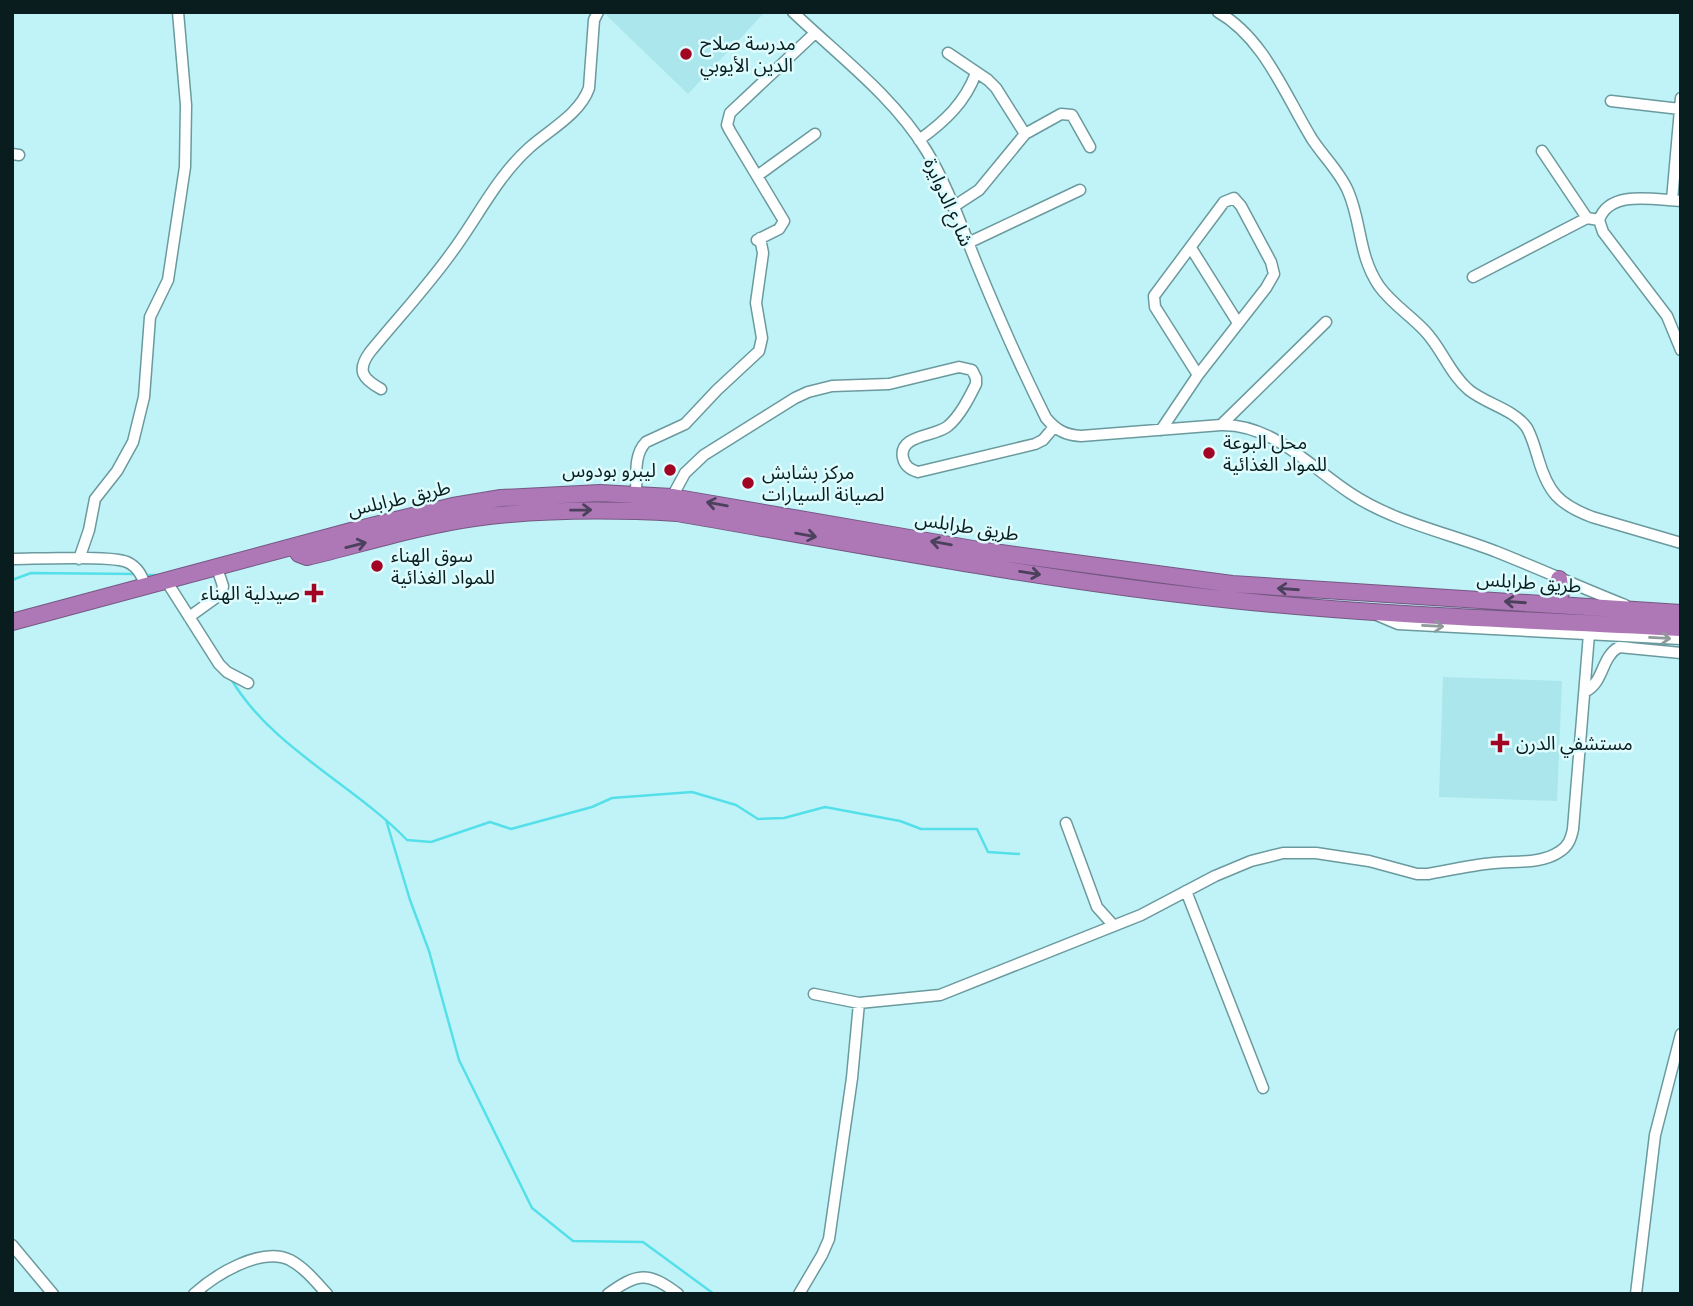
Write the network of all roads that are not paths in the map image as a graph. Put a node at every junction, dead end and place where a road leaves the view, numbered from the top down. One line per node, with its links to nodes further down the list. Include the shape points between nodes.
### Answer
1 (178, 12): 37 (street, via 186,105 185,167 168,280 150,317 144,397 133,442 95,499)
2 (598, 12): 28 (street, via 585,97 507,171 442,266 366,356 364,377)
3 (793, 12): 5 (street, شارع الدوايرة)
4 (1218, 12): 34 (street, via 1242,30 1265,58 1347,188 1369,270 1388,298 1425,331 1468,389 1522,423 1544,479 1558,500 1577,512)
5 (815, 33): 12 (street, شارع الدوايرة, via 867,81); 15 (street, via 730,113 730,131)
6 (948, 53): 7 (street)
7 (976, 73): 11 (street, via 996,88); 12 (street, via 956,109)
8 (1611, 102): 9 (street)
9 (1680, 104): 17 (street)
10 (815, 134): 15 (street)
11 (1025, 135): 13 (street, via 1066,113 1076,120); 18 (street, via 979,190)
12 (919, 140): 18 (street, شارع الدوايرة)
13 (1090, 147)
14 (1542, 151): 19 (street)
15 (757, 176): 32 (street, via 783,221 779,229 758,239 763,253 756,303 762,338 759,351 685,424 641,447)
16 (1080, 190): 21 (street)
17 (1676, 201): 20 (street, via 1621,201 1605,209)
18 (953, 207): 21 (street, شارع الدوايرة)
19 (1587, 218): 20 (street); 23 (street)
20 (1599, 220): 26 (street, via 1603,232 1667,316)
21 (968, 243): 30 (street, شارع الدوايرة, via 1012,349)
22 (1191, 248): 25 (street); 25 (street, via 1224,202 1229,198 1237,202 1274,274); 27 (street, via 1154,302)
23 (1473, 277)
24 (1326, 322): 29 (street)
25 (1238, 323): 27 (street)
26 (1681, 350)
27 (1198, 375): 31 (street)
28 (382, 389)
29 (1221, 425): 31 (street); 39 (street, via 1269,435 1375,507)
30 (1054, 427): 31 (street, via 1082,436); 33 (street, via 1035,444 918,472 904,463 906,445 951,423 976,384 972,370 960,367 889,384 832,386 795,398 704,455 685,473)
31 (1161, 430)
32 (636, 495): 33 (highway, طريق طرابلس); 35 (highway, طريق طرابلس, via 502,498)
33 (672, 497): 42 (highway, طريق طرابلس, one-way to 33, via 1232,584 979,550)
34 (1681, 543)
35 (294, 547): 38 (highway, طريق طرابلس); 44 (highway, one-way to 44, via 307,557 471,518 516,513 677,513 1076,581)
36 (12, 559): 37 (street)
37 (79, 559): 41 (street, via 125,561 142,576)
38 (217, 568): 40 (highway, طريق طرابلس); 46 (street, via 221,594)
39 (1559, 579): 42 (highway, via 1561,593); 43 (street)
40 (167, 582): 41 (highway, طريق طرابلس); 46 (street)
41 (146, 587): 47 (highway, طريق طرابلس)
42 (1553, 605): 43 (highway, طريق طرابلس)
43 (1637, 610): 45 (highway, طريق طرابلس)
44 (1367, 611): 48 (highway); 49 (street, one-way to 49, via 1398,624)
45 (1681, 613)
46 (189, 617): 52 (street, via 222,668)
47 (12, 622)
48 (1681, 628)
49 (1589, 635): 50 (street, one-way to 50); 53 (street)
50 (1681, 639)
51 (1681, 653): 53 (street, via 1619,648)
52 (248, 683)
53 (1586, 691): 55 (street, via 1571,841 1552,856 1417,874 1369,861 1283,853 1251,860)
54 (1066, 823): 56 (street, via 1097,906)
55 (1186, 891): 56 (street); 60 (street)
56 (1114, 926): 58 (street, via 940,995)
57 (814, 994): 58 (street)
58 (859, 1003): 67 (street, via 829,1239)
59 (1681, 1034): 68 (street, via 1656,1135)
60 (1264, 1088)
61 (12, 1245): 63 (street)
62 (201, 1291): 64 (street, via 246,1262 278,1256 302,1269)
63 (53, 1294)
64 (327, 1294)
65 (608, 1294): 66 (street, via 640,1276 651,1277)
66 (678, 1294)
67 (799, 1294)
68 (1636, 1294)

